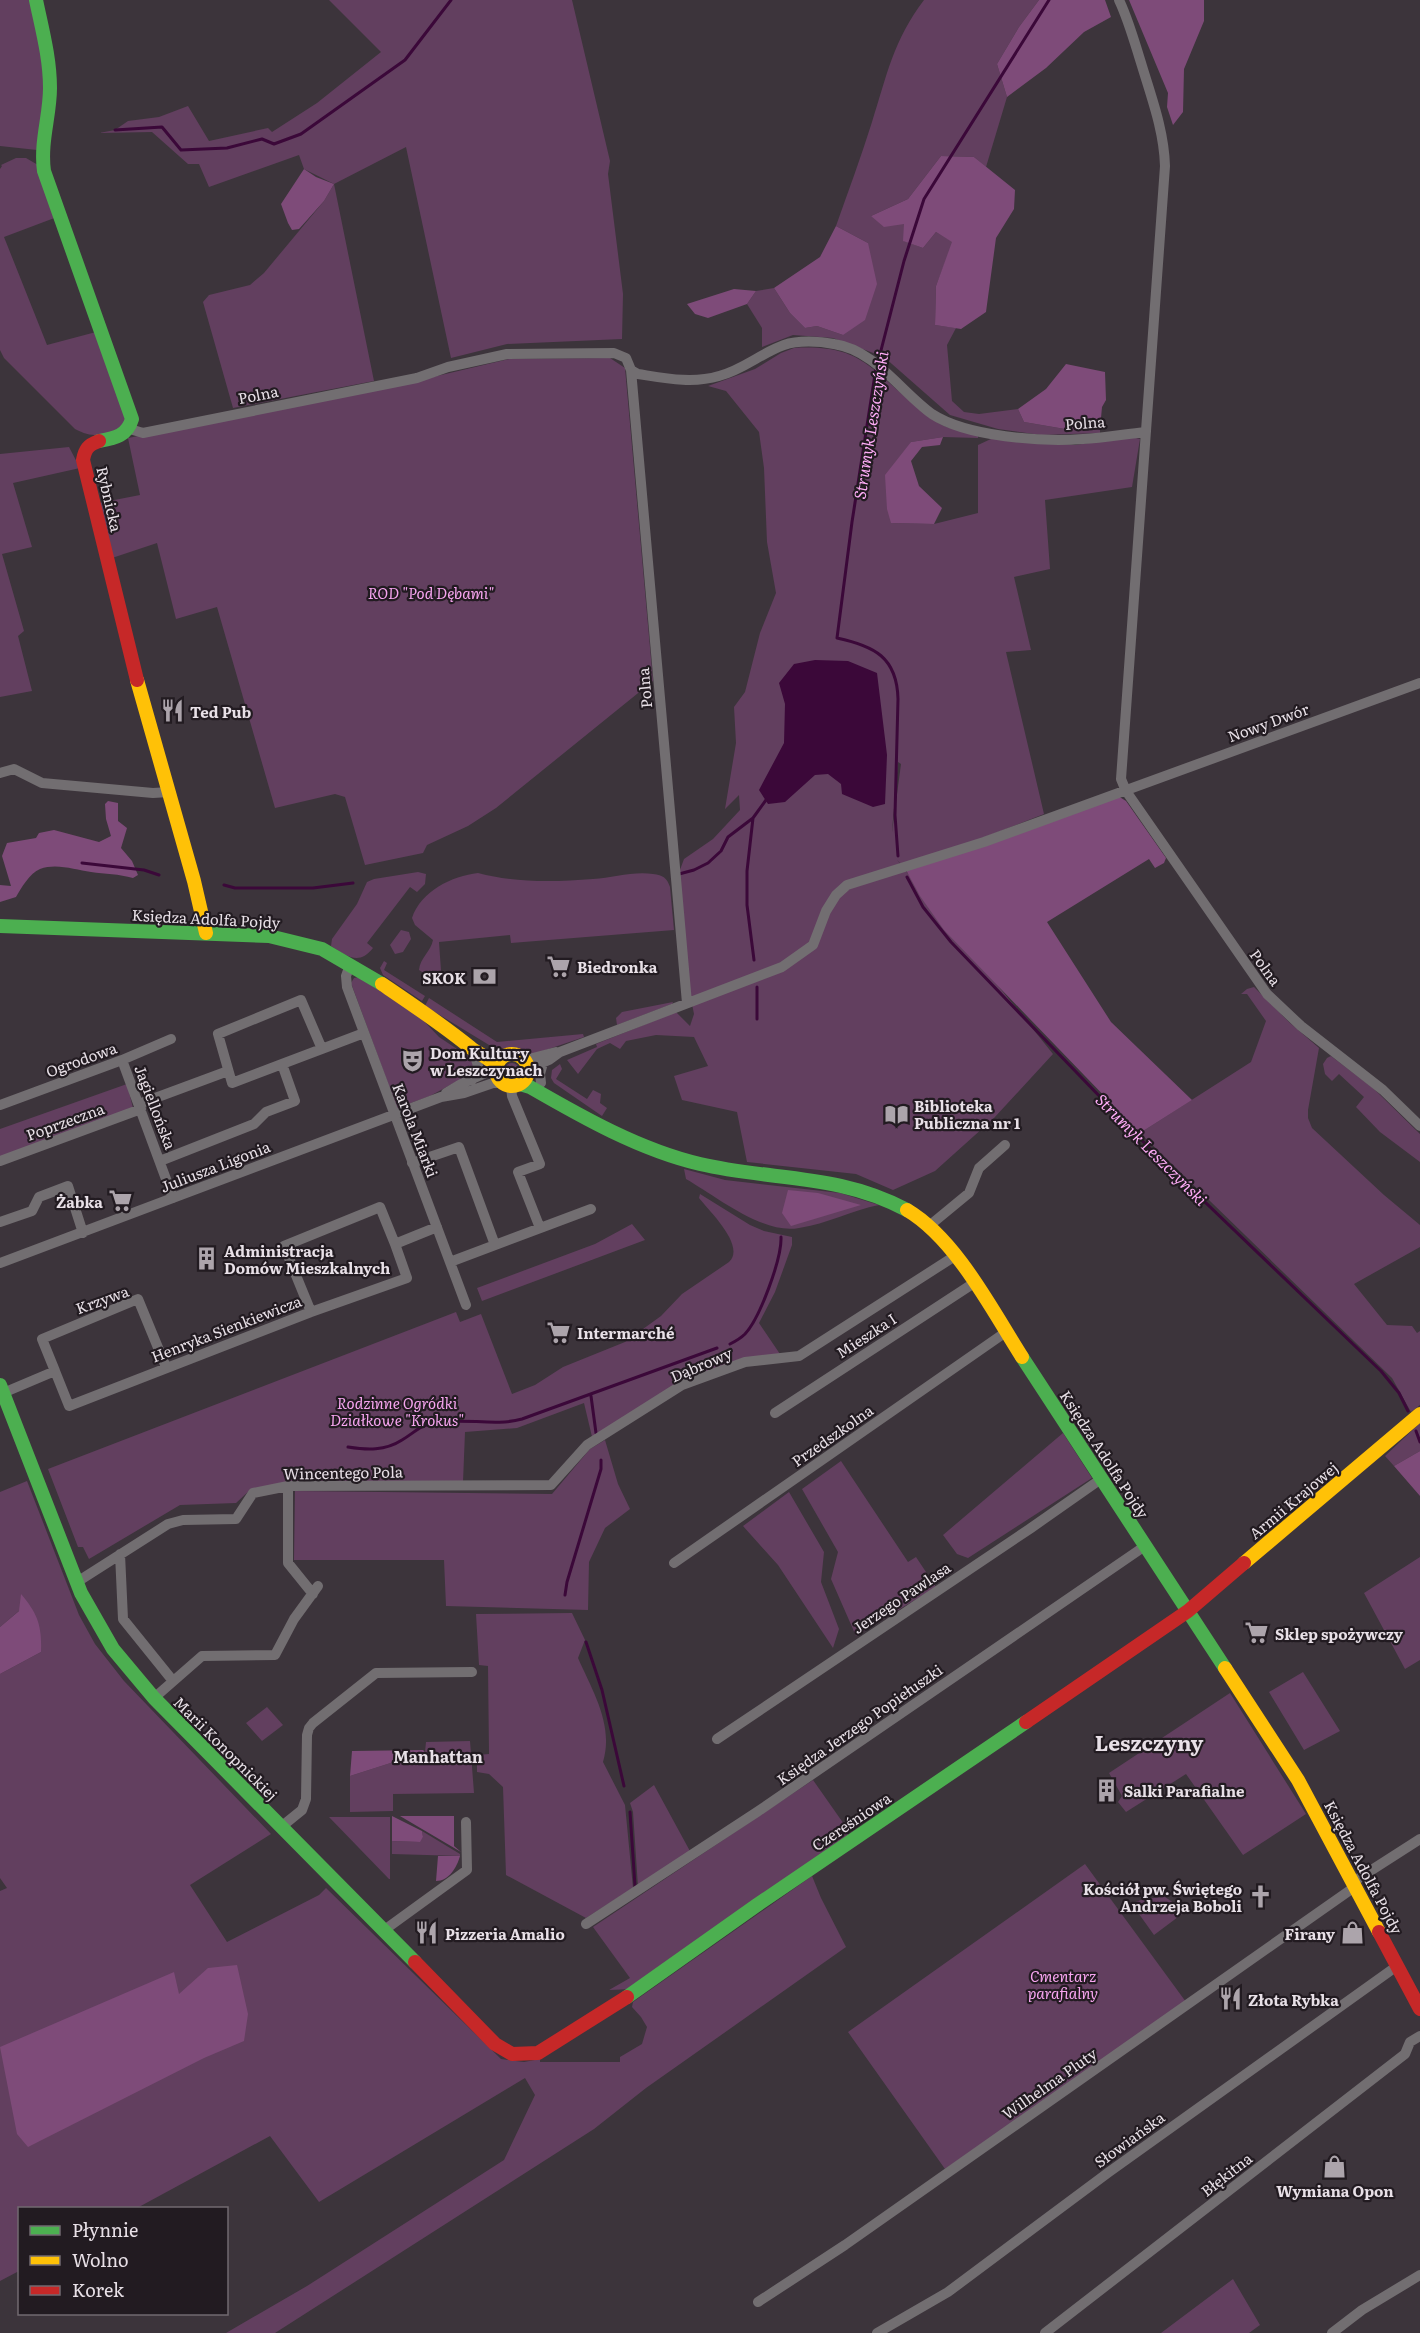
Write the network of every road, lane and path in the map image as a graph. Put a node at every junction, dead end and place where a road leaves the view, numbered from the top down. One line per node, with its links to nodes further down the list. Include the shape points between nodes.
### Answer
1 (36, 0): 4 (street, via 50,74 42,163 131,412)
2 (1119, 0): 5 (street, Polna, via 1157,114 1165,155)
3 (631, 370): 4 (street, Polna, via 626,358 614,353 507,354 417,378 143,433); 5 (street, Polna, via 668,378 705,379 742,369 783,345 839,345 877,364 934,415 973,430 1075,440); 13 (street, Polna)
4 (130, 429): 9 (street, Rybnicka, via 123,436 91,443 83,457 127,645)
5 (1146, 432): 8 (street, Polna, via 1120,767)
6 (1420, 683): 8 (street, Nowy Dwór)
7 (0, 773): 9 (street, via 14,769 42,783)
8 (1126, 791): 13 (street, via 847,885 826,911 813,945 782,967); 34 (street, Polna, via 1267,994 1383,1090)
9 (169, 792): 11 (street, Rybnicka)
10 (0, 927): 11 (street, Księdza Adolfa Pojdy)
11 (206, 933): 12 (street, Księdza Adolfa Pojdy, via 279,937 322,949)
12 (350, 964): 14 (street, Karola Miarki, via 347,987); 15 (street, Księdza Adolfa Pojdy)
13 (687, 1003): 19 (street)
14 (364, 1033): 17 (street); 32 (street, Karola Miarki)
15 (456, 1034): 18 (street, Księdza Adolfa Pojdy); 20 (street, Księdza Adolfa Pojdy)
16 (171, 1040): 21 (street, Ogrodowa)
17 (322, 1049): 23 (street); 25 (street, via 300,1000 218,1034)
18 (473, 1049): 24 (street, Księdza Adolfa Pojdy); 27 (street, via 478,1066)
19 (560, 1052): 22 (street); 26 (street, via 543,1054)
20 (505, 1056): 24 (street); 26 (street, Księdza Adolfa Pojdy, via 517,1055)
21 (122, 1060): 30 (street, Ogrodowa); 31 (street, Jagiellońska)
22 (543, 1063): 26 (street); 28 (street)
23 (282, 1064): 25 (street, via 232,1083); 37 (street, via 295,1101 266,1112 254,1124)
24 (496, 1068): 26 (street, via 498,1076); 27 (street, Juliusza Ligonia)
25 (228, 1071): 31 (street, Poprzeczna)
26 (519, 1076): 28 (street, Księdza Adolfa Pojdy); 29 (street, Juliusza Ligonia); 33 (street, Księdza Adolfa Pojdy, via 530,1087); 44 (street, via 512,1096 540,1164 518,1172)
27 (471, 1080): 29 (street, Juliusza Ligonia)
28 (541, 1083): 33 (street, Księdza Adolfa Pojdy)
29 (441, 1097): 32 (street, Juliusza Ligonia)
30 (0, 1105)
31 (140, 1106): 36 (street, Poprzeczna); 37 (street, Jagiellońska)
32 (393, 1115): 38 (street, Karola Miarki); 39 (street, Juliusza Ligonia)
33 (599, 1123): 42 (street, Księdza Adolfa Pojdy, via 646,1147 698,1164 859,1188 896,1203)
34 (1420, 1126)
35 (1005, 1145): 42 (street, via 980,1168 969,1193)
36 (0, 1161)
37 (160, 1161): 39 (street, Jagiellońska)
38 (412, 1163): 43 (street, Karola Miarki); 47 (street, via 459,1147)
39 (173, 1198): 45 (street, Juliusza Ligonia)
40 (591, 1209): 44 (street)
41 (0, 1222): 45 (street, via 32,1211 39,1197 68,1186)
42 (929, 1226): 48 (street, Księdza Adolfa Pojdy)
43 (437, 1227): 46 (street); 49 (street, Karola Miarki)
44 (540, 1228): 47 (street)
45 (83, 1233): 50 (street, Juliusza Ligonia)
46 (395, 1244): 53 (street, Henryka Sienkiewicza, via 407,1278); 53 (street, via 380,1207 284,1246)
47 (495, 1245): 49 (street)
48 (955, 1256): 51 (street, Księdza Adolfa Pojdy); 60 (street, Dąbrowy, via 800,1356 745,1362 682,1385)
49 (450, 1262): 52 (street, Karola Miarki)
50 (0, 1263)
51 (974, 1283): 54 (street, Księdza Adolfa Pojdy); 58 (street, Mieszka I)
52 (466, 1305)
53 (311, 1312): 55 (street, Henryka Sienkiewicza)
54 (1006, 1332): 61 (street, Księdza Adolfa Pojdy); 65 (street, Przedszkolna)
55 (166, 1367): 56 (street, Henryka Sienkiewicza, via 69,1406); 56 (street, Krzywa, via 138,1299 42,1339)
56 (56, 1371): 57 (street)
57 (2, 1389): 66 (street, Marii Konopnickiej)
58 (775, 1413)
59 (1420, 1414): 67 (street, Armii Krajowej)
60 (587, 1445): 62 (street, Wincentego Pola, via 551,1485)
61 (1101, 1479): 63 (street, Księdza Adolfa Pojdy); 71 (street, Jerzego Pawlasa)
62 (288, 1486): 64 (street, Wincentego Pola, via 254,1493 236,1519 168,1524); 69 (street, via 288,1563 316,1590 274,1655 202,1656)
63 (1145, 1546): 67 (street, Księdza Adolfa Pojdy); 76 (street, Księdza Jerzego Popiełuszki, via 757,1812)
64 (120, 1554): 66 (street, Wincentego Pola); 69 (street, via 123,1619)
65 (674, 1563)
66 (77, 1582): 70 (street, Marii Konopnickiej, via 110,1647)
67 (1188, 1611): 75 (street, Księdza Adolfa Pojdy, via 1298,1780); 81 (street, Czereśniowa, via 629,1996)
68 (472, 1672): 73 (street, via 376,1673 313,1723 307,1736 306,1799 302,1810)
69 (173, 1681): 70 (street)
70 (154, 1698): 73 (street, Marii Konopnickiej)
71 (717, 1739)
72 (466, 1822): 77 (street, via 467,1870)
73 (281, 1827): 77 (street, Marii Konopnickiej)
74 (1420, 1839): 75 (street, Wilhelma Pluty)
75 (1355, 1884): 78 (street, Księdza Adolfa Pojdy); 83 (street, Wilhelma Pluty)
76 (586, 1924)
77 (383, 1931): 81 (street, Marii Konopnickiej, via 500,2048 512,2054)
78 (1397, 1966): 79 (street, Księdza Adolfa Pojdy); 84 (street, Słowiańska, via 1108,2172 948,2292)
79 (1420, 2009)
80 (1420, 2036): 85 (street, Błękitna, via 1410,2042 1405,2054)
81 (531, 2055)
82 (1420, 2275): 86 (street)
83 (758, 2302)
84 (877, 2333)
85 (1045, 2333)
86 (1332, 2333)

